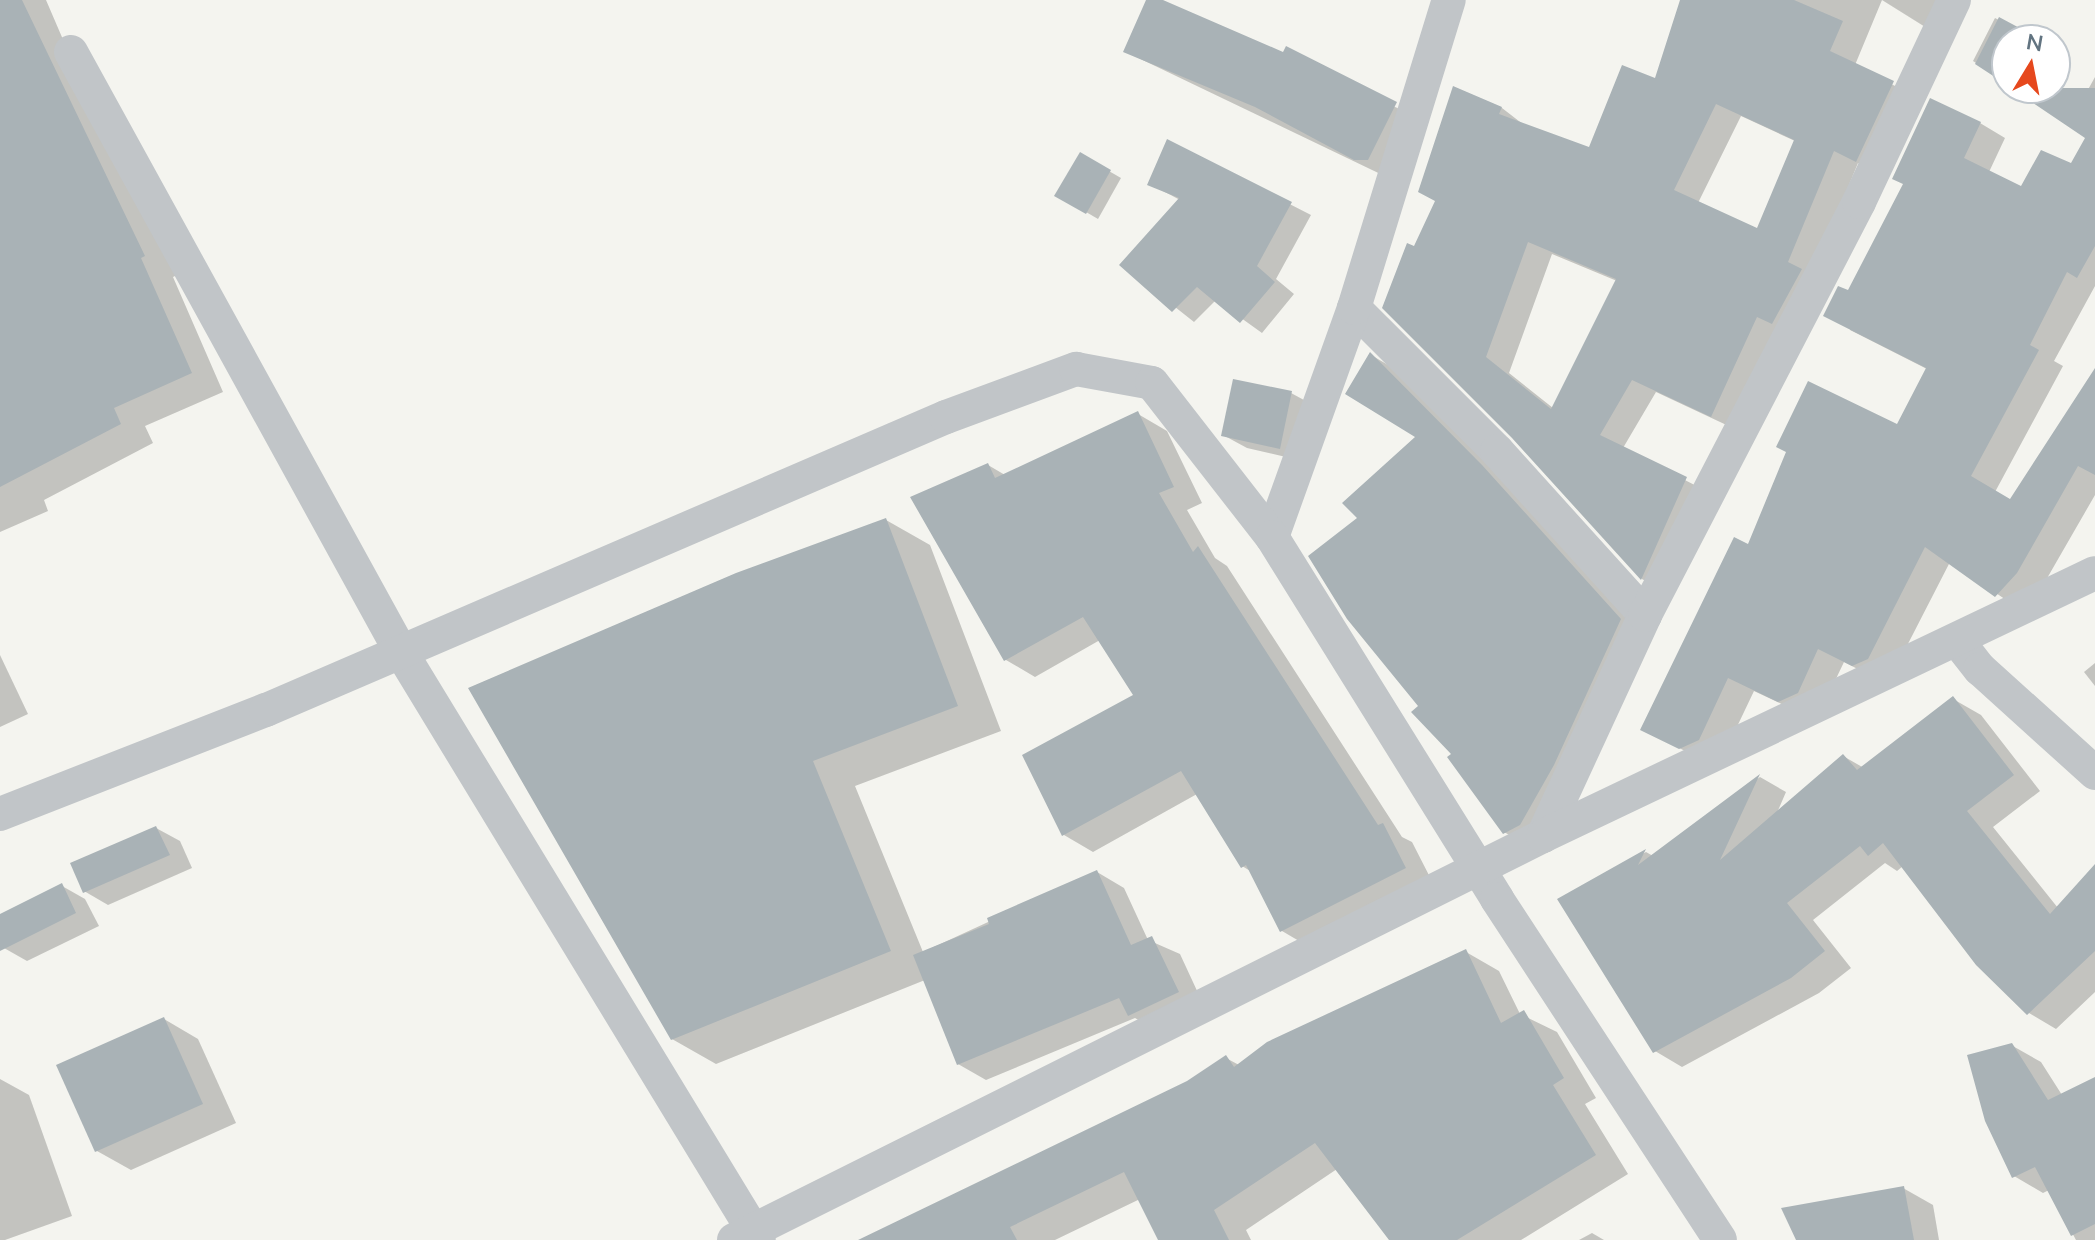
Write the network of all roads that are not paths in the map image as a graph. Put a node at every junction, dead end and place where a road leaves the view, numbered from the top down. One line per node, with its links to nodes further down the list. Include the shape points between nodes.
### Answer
1 (1449, 0): 4 (street)
2 (1954, 0): 7 (street, via 1859,202)
3 (71, 52): 9 (street)
4 (1354, 308): 5 (street); 7 (street, via 1497,451)
5 (1272, 537): 9 (street, via 1152,383 1076,369 946,417); 13 (street)
6 (2095, 573): 8 (street)
7 (1645, 615): 12 (street)
8 (1957, 640): 10 (street, via 1980,669); 12 (street)
9 (401, 652): 11 (street); 14 (street)
10 (2095, 773)
11 (0, 814)
12 (1543, 836): 13 (street)
13 (1481, 870): 14 (street); 15 (street)
14 (749, 1237)
15 (1720, 1240)

